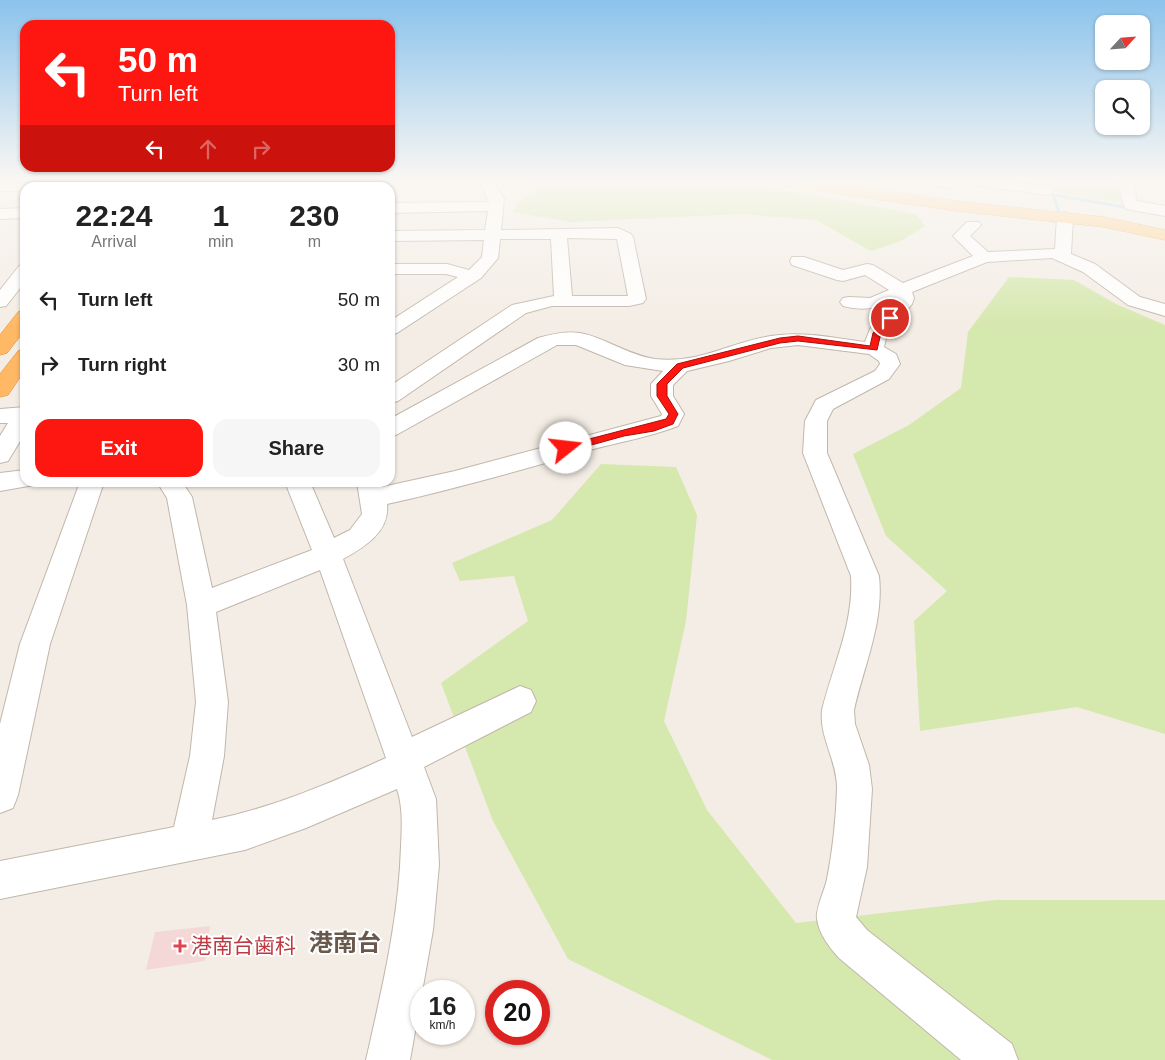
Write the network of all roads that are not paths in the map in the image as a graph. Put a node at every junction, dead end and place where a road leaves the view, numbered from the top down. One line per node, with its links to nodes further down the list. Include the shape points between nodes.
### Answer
1 (494, 228): 7 (street)
2 (969, 228): 11 (street, via 961,236)
3 (1057, 228): 10 (street)
4 (1137, 228): 5 (main road)
5 (1140, 229): 9 (main road)
6 (559, 233): 7 (street); 17 (street); 17 (street, via 623,234 638,296 629,300)
7 (493, 234): 8 (street); 15 (street, via 490,258)
8 (395, 236)
9 (1165, 236)
10 (1057, 255): 11 (street); 20 (street, via 1090,268 1134,301)
11 (984, 257): 16 (street)
12 (798, 261): 16 (street, via 843,276 867,269)
13 (395, 269): 15 (street, via 442,269)
14 (20, 276): 18 (street)
15 (472, 276): 22 (street)
16 (902, 291): 19 (street, via 875,304 865,306); 26 (street, via 903,304 877,333)
17 (563, 301): 30 (street, via 519,309)
18 (0, 302)
19 (849, 302)
20 (1165, 310)
21 (395, 311): 22 (street)
22 (410, 316): 24 (street)
23 (20, 323): 25 (highway)
24 (395, 326)
25 (0, 349)
26 (874, 349): 28 (street, via 798,339 780,340); 50 (street, via 891,361 887,370 824,405 816,421 816,453 867,585 867,602 857,648 838,710 837,723 852,766 855,789 849,854 836,915 838,927 853,944)
27 (20, 362): 29 (highway)
28 (680, 366): 34 (street, via 644,365 579,339 557,338); 41 (street, via 662,384 662,396 673,414 670,421 456,480)
29 (0, 390)
30 (395, 393)
31 (20, 414): 32 (street)
32 (0, 416)
33 (20, 422): 35 (street)
34 (395, 426)
35 (0, 455)
36 (20, 480): 37 (street)
37 (0, 482)
38 (90, 487): 46 (street, via 35,644)
39 (172, 487): 43 (street, via 179,497)
40 (299, 487): 42 (street)
41 (371, 490): 42 (street, via 375,514 369,526 359,537)
42 (328, 554): 43 (street); 45 (street)
43 (201, 605): 47 (street, via 212,702 207,756)
44 (520, 701): 45 (street)
45 (405, 763): 47 (street, via 356,790 278,821); 49 (street, via 418,799 421,832 407,969)
46 (0, 795)
47 (189, 844): 48 (street)
48 (0, 880)
49 (388, 1060)
50 (996, 1060)

